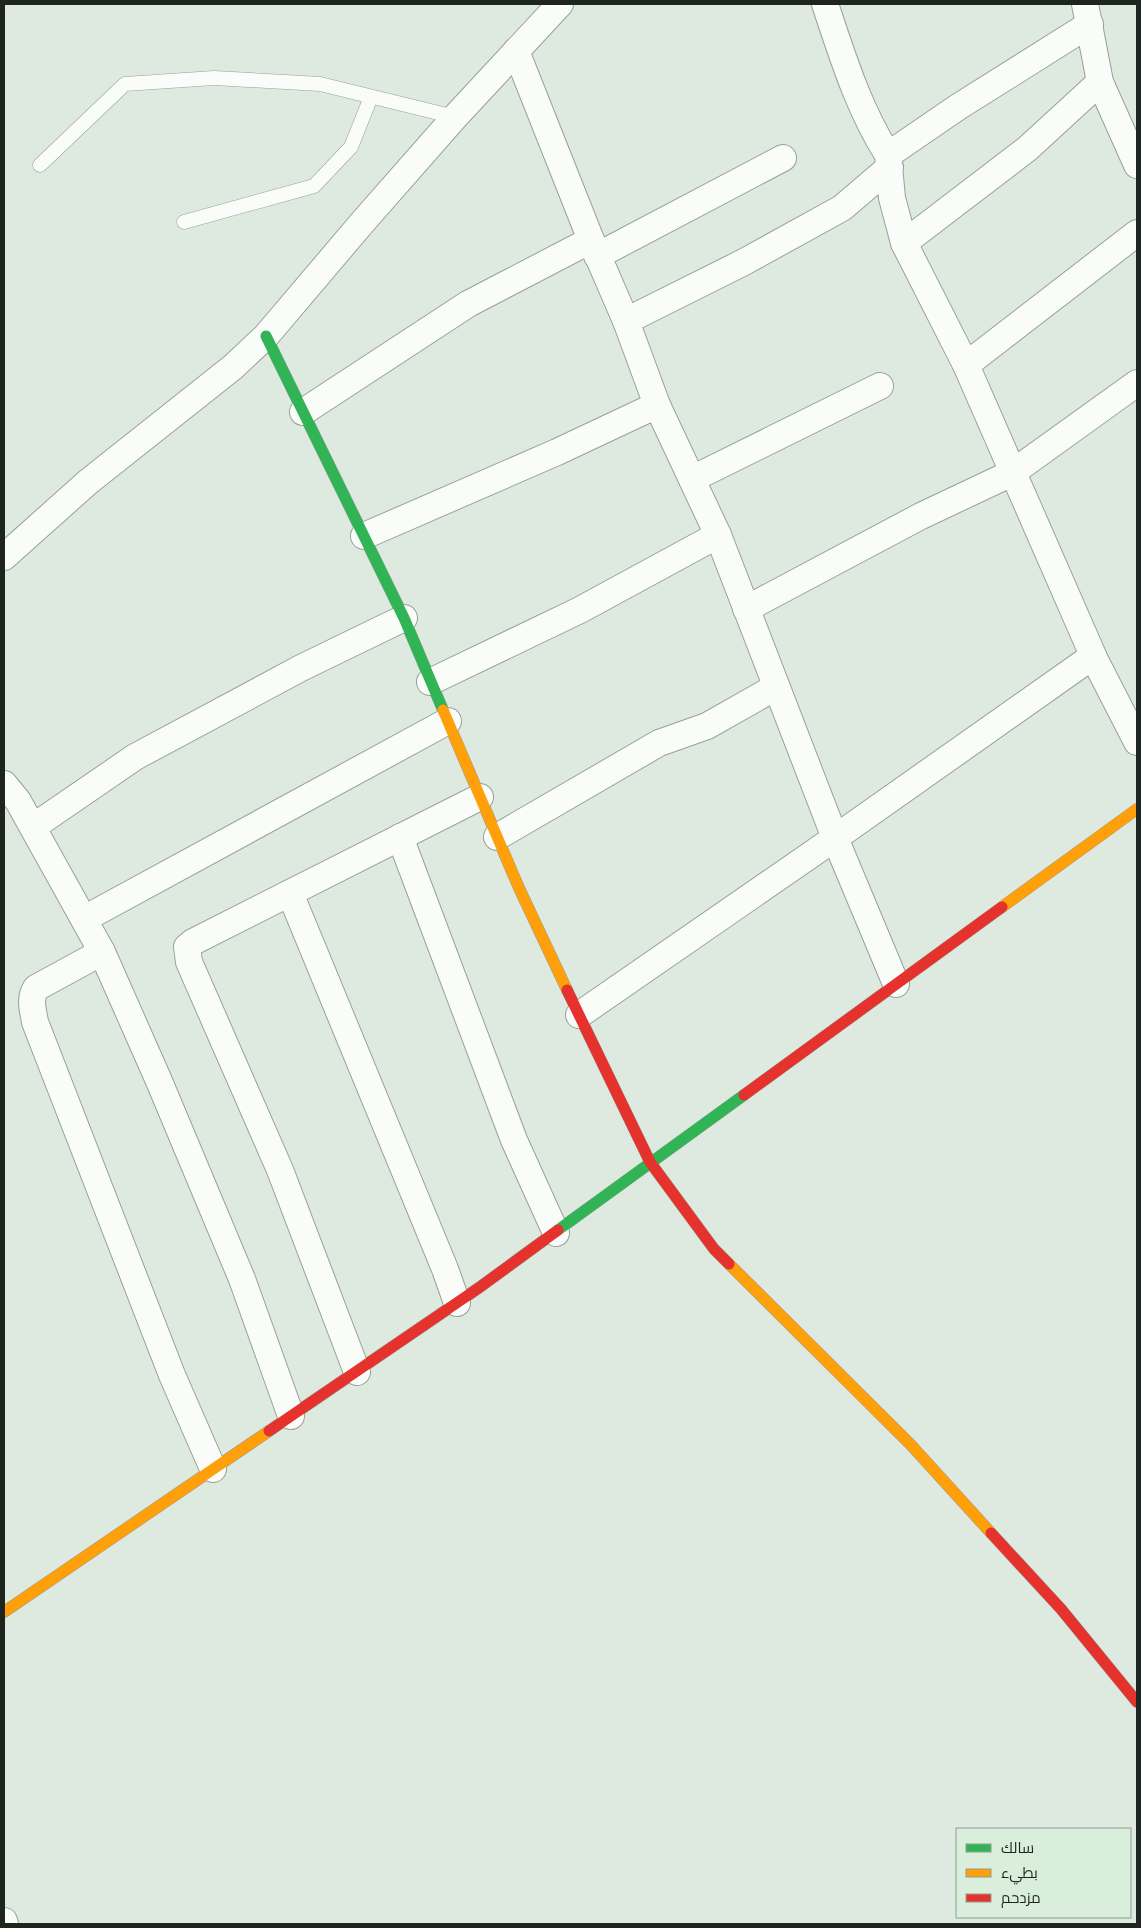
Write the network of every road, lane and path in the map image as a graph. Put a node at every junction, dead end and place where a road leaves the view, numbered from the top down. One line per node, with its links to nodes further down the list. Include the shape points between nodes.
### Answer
1 (560, 4): 4 (street)
2 (824, 4): 9 (street, via 874,133)
3 (1088, 14): 5 (street); 9 (street)
4 (516, 51): 7 (street); 15 (street)
5 (1100, 82): 11 (street); 14 (street, via 1027,149)
6 (371, 97): 7 (lane); 10 (lane, via 320,84 214,78 126,84); 12 (lane, via 352,147 314,186)
7 (455, 117): 17 (street)
8 (783, 158): 15 (street)
9 (889, 161): 14 (street, via 892,198); 16 (street, via 842,208)
10 (40, 165)
11 (1137, 165)
12 (184, 222)
13 (1137, 233): 18 (street)
14 (904, 244): 18 (street)
15 (594, 248): 16 (street); 22 (street, via 468,304)
16 (626, 321): 21 (street)
17 (266, 336): 22 (street); 27 (street, via 233,367 88,482)
18 (966, 365): 23 (street)
19 (1137, 383): 23 (street)
20 (880, 386): 24 (street)
21 (657, 405): 24 (street); 26 (street)
22 (303, 412): 26 (street)
23 (1012, 473): 28 (street, via 921,516); 30 (street)
24 (692, 479): 25 (street)
25 (718, 535): 28 (street); 31 (street, via 580,610)
26 (364, 536): 29 (street)
27 (4, 557)
28 (746, 609): 32 (street)
29 (404, 618): 31 (street); 38 (street, via 301,668 135,757)
30 (1093, 656): 34 (street); 41 (street)
31 (430, 682): 33 (street)
32 (776, 687): 40 (street, via 707,726 659,743); 41 (street)
33 (448, 721): 36 (street); 43 (street)
34 (1137, 742)
35 (4, 784): 38 (street)
36 (480, 796): 39 (street); 40 (street)
37 (1137, 809): 45 (street)
38 (33, 828): 43 (street)
39 (400, 837): 42 (street); 48 (street, via 514,1140)
40 (498, 837): 46 (street)
41 (835, 838): 45 (street); 46 (street)
42 (290, 893): 49 (street); 50 (street, via 187,946 188,962 280,1170)
43 (84, 919): 44 (street)
44 (102, 952): 51 (street, via 242,1280); 52 (street, via 36,988 31,1003 35,1022 172,1375)
45 (896, 984): 47 (street)
46 (579, 1015): 47 (street)
47 (650, 1162): 48 (street); 54 (street, via 714,1248 911,1446 1061,1609)
48 (556, 1233): 49 (street)
49 (457, 1303): 50 (street)
50 (357, 1372): 51 (street)
51 (291, 1416): 52 (street)
52 (213, 1469): 53 (street)
53 (4, 1612)
54 (1137, 1702)

